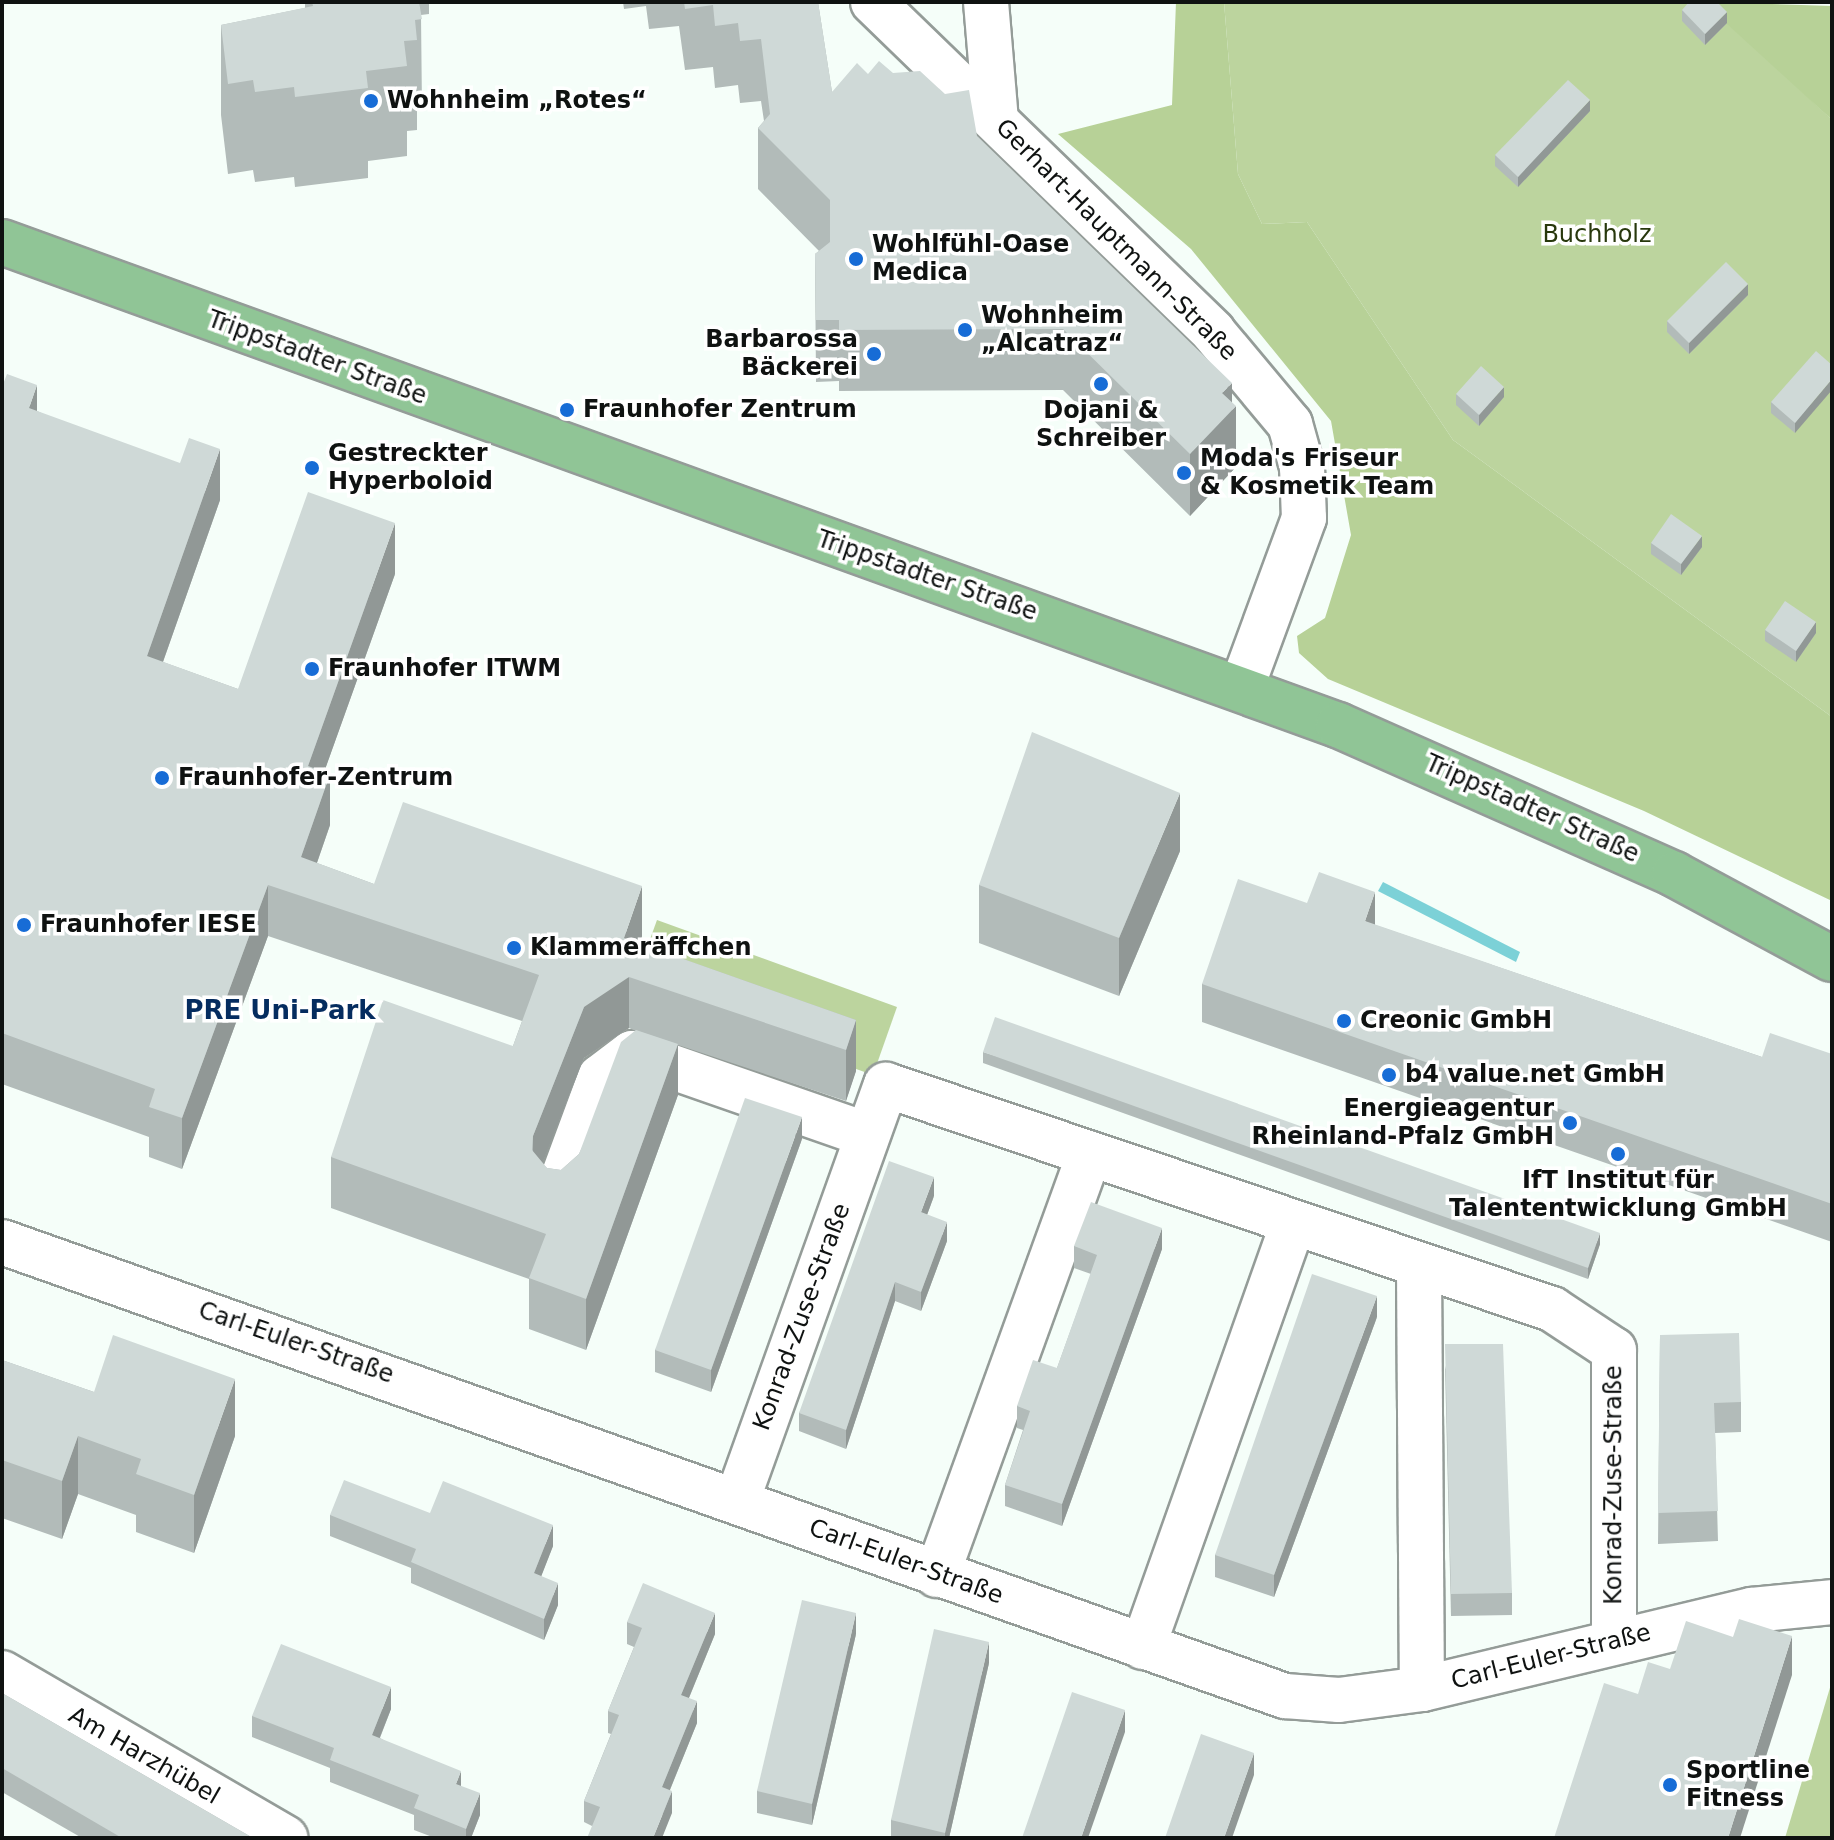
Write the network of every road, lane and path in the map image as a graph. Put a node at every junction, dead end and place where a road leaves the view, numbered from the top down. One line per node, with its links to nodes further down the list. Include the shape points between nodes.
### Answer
1 (873, 2): 3 (street, Gerhart-Hauptmann-Straße)
2 (986, 2): 3 (street)
3 (996, 120): 5 (street, Gerhart-Hauptmann-Straße, via 1213,332 1290,424 1302,467 1304,518)
4 (2, 242): 5 (main road, Trippstadter Straße)
5 (1241, 689): 6 (main road, Trippstadter Straße, via 1485,786)
6 (1832, 959)
7 (867, 1135): 8 (street, Konrad-Zuse-Straße, via 886,1085); 9 (street, via 632,1053 600,1077); 13 (street, Konrad-Zuse-Straße)
8 (1089, 1154): 10 (street, Konrad-Zuse-Straße); 14 (street)
9 (556, 1196)
10 (1292, 1227): 12 (street, Konrad-Zuse-Straße); 17 (street)
11 (2, 1242): 13 (street, Carl-Euler-Straße)
12 (1419, 1268): 16 (street, Konrad-Zuse-Straße, via 1552,1309 1614,1350); 19 (street)
13 (738, 1498): 14 (street, Carl-Euler-Straße)
14 (937, 1575): 17 (street, Carl-Euler-Straße)
15 (1832, 1602): 16 (street, Carl-Euler-Straße, via 1752,1610)
16 (1614, 1641): 19 (street, Carl-Euler-Straße)
17 (1143, 1647): 19 (street, Carl-Euler-Straße, via 1285,1696 1339,1700)
18 (2, 1673): 20 (street, Am Harzhübel)
19 (1422, 1689)
20 (286, 1838)

